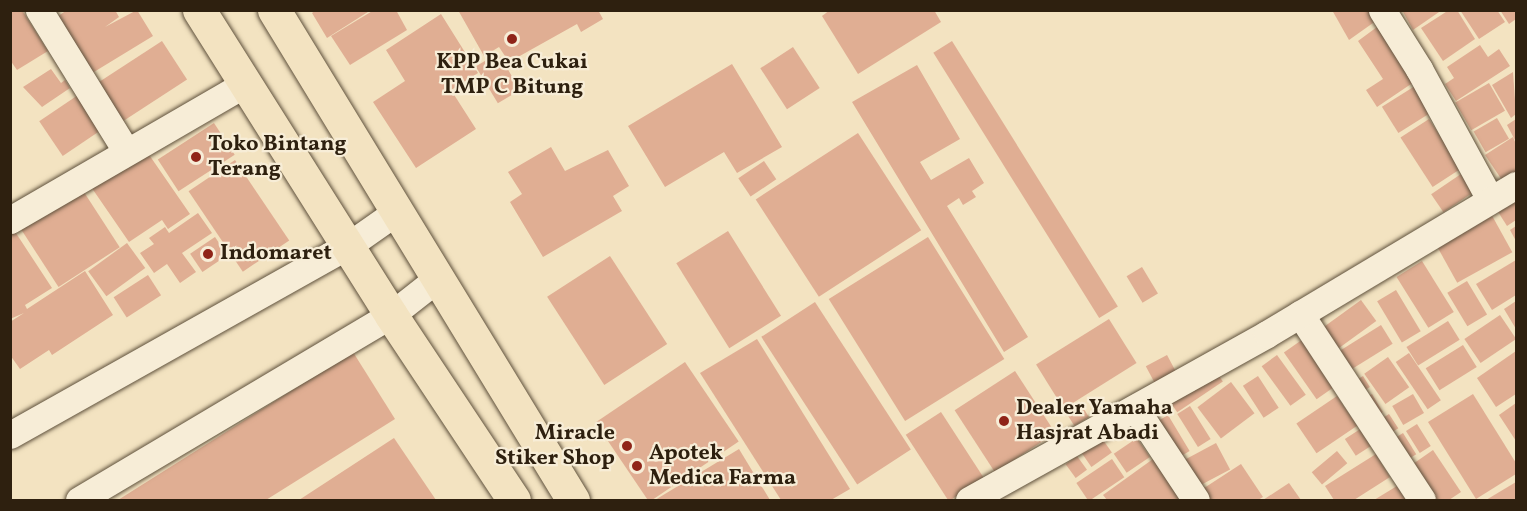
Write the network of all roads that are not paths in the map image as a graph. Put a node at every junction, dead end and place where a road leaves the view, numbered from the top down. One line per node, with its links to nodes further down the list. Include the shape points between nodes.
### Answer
1 (39, 10): 6 (street)
2 (200, 10): 5 (highway)
3 (274, 10): 9 (highway)
4 (1382, 10): 8 (street)
5 (246, 83): 6 (street); 11 (highway)
6 (126, 151): 10 (street)
7 (1516, 185): 8 (street)
8 (1490, 199): 13 (street)
9 (396, 212): 11 (street); 12 (highway)
10 (10, 220)
11 (349, 245): 14 (highway); 16 (street)
12 (438, 278): 14 (street); 19 (highway)
13 (1300, 314): 15 (street); 22 (street)
14 (391, 315): 17 (street); 18 (highway)
15 (1135, 408): 20 (street); 21 (street)
16 (10, 435)
17 (79, 501)
18 (514, 501)
19 (573, 501)
20 (969, 501)
21 (1196, 501)
22 (1422, 501)

